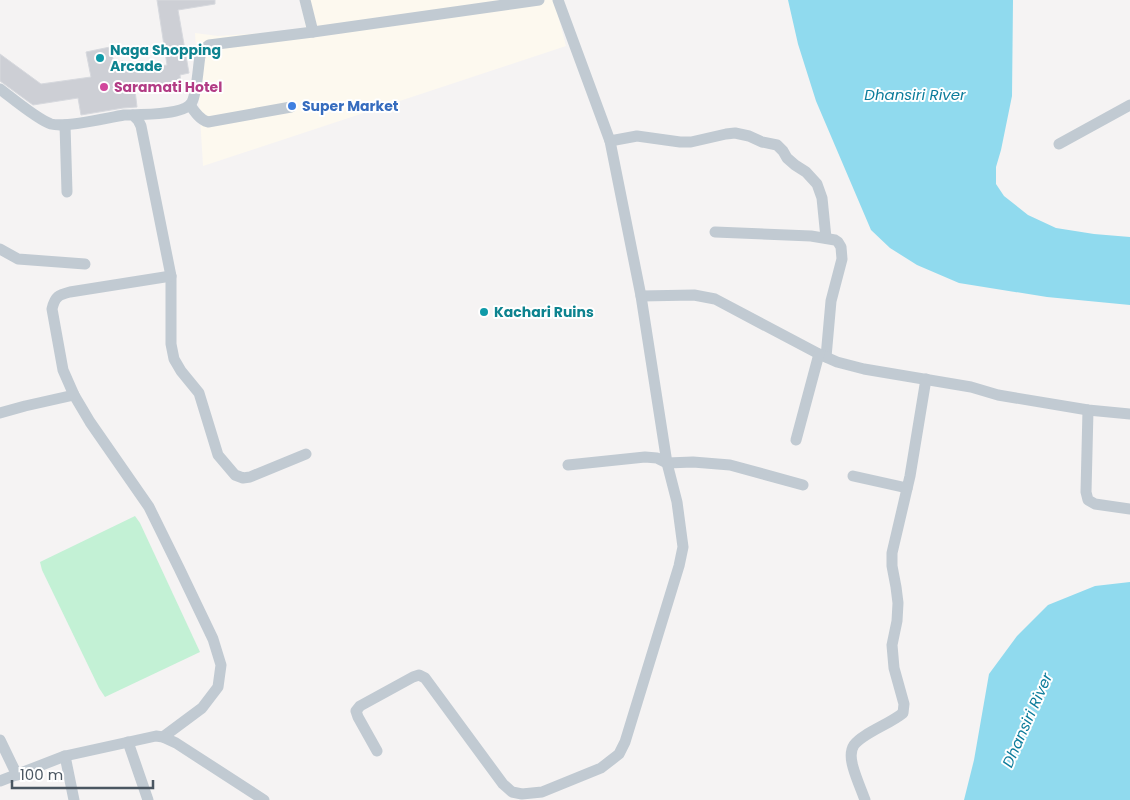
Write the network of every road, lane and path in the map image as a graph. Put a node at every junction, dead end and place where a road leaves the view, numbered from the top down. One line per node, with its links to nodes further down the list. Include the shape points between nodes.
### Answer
1 (305, 0): 4 (street)
2 (539, 0): 4 (street)
3 (558, 0): 11 (street)
4 (313, 32): 6 (street, via 209,45 200,56)
5 (0, 89): 10 (street, via 39,118 51,124)
6 (190, 105): 8 (street, via 208,122); 9 (street, via 177,111)
7 (1130, 105): 12 (street)
8 (290, 108)
9 (133, 115): 10 (street); 18 (street, via 141,126)
10 (65, 125): 13 (street)
11 (610, 141): 15 (street, via 637,136 691,142 735,133 776,145 817,184 822,198); 19 (street)
12 (1059, 144)
13 (67, 192)
14 (714, 232): 15 (street)
15 (826, 238): 20 (street, via 838,242 842,259)
16 (0, 249): 17 (street, via 18,259)
17 (85, 264)
18 (171, 276): 22 (street, via 70,292 54,300 52,309 63,370); 27 (street, via 174,359 199,393 218,455 235,475 243,478)
19 (641, 296): 20 (street, via 694,295 715,299); 28 (street)
20 (823, 355): 21 (street, via 864,369); 26 (street)
21 (926, 379): 23 (street); 32 (street)
22 (74, 394): 24 (street); 34 (street, via 148,507 212,639 221,665 218,687 202,708)
23 (1088, 410): 25 (street); 33 (street, via 1088,500)
24 (0, 413)
25 (1130, 414)
26 (796, 440)
27 (306, 454)
28 (667, 463): 29 (street, via 645,457); 31 (street, via 730,466); 37 (street, via 677,502 683,547 619,754 601,768 542,792 512,792 425,678 419,676 356,711)
29 (568, 465)
30 (853, 476): 32 (street)
31 (802, 485)
32 (908, 488): 44 (street, via 892,553 898,603 892,645 903,713 853,746 852,767)
33 (1130, 510)
34 (163, 737): 36 (street, via 148,736); 43 (street)
35 (0, 740): 39 (street)
36 (128, 742): 38 (street); 42 (street)
37 (377, 750)
38 (65, 756): 39 (street); 41 (street)
39 (17, 775): 40 (street)
40 (0, 781)
41 (74, 800)
42 (148, 800)
43 (264, 800)
44 (865, 800)

